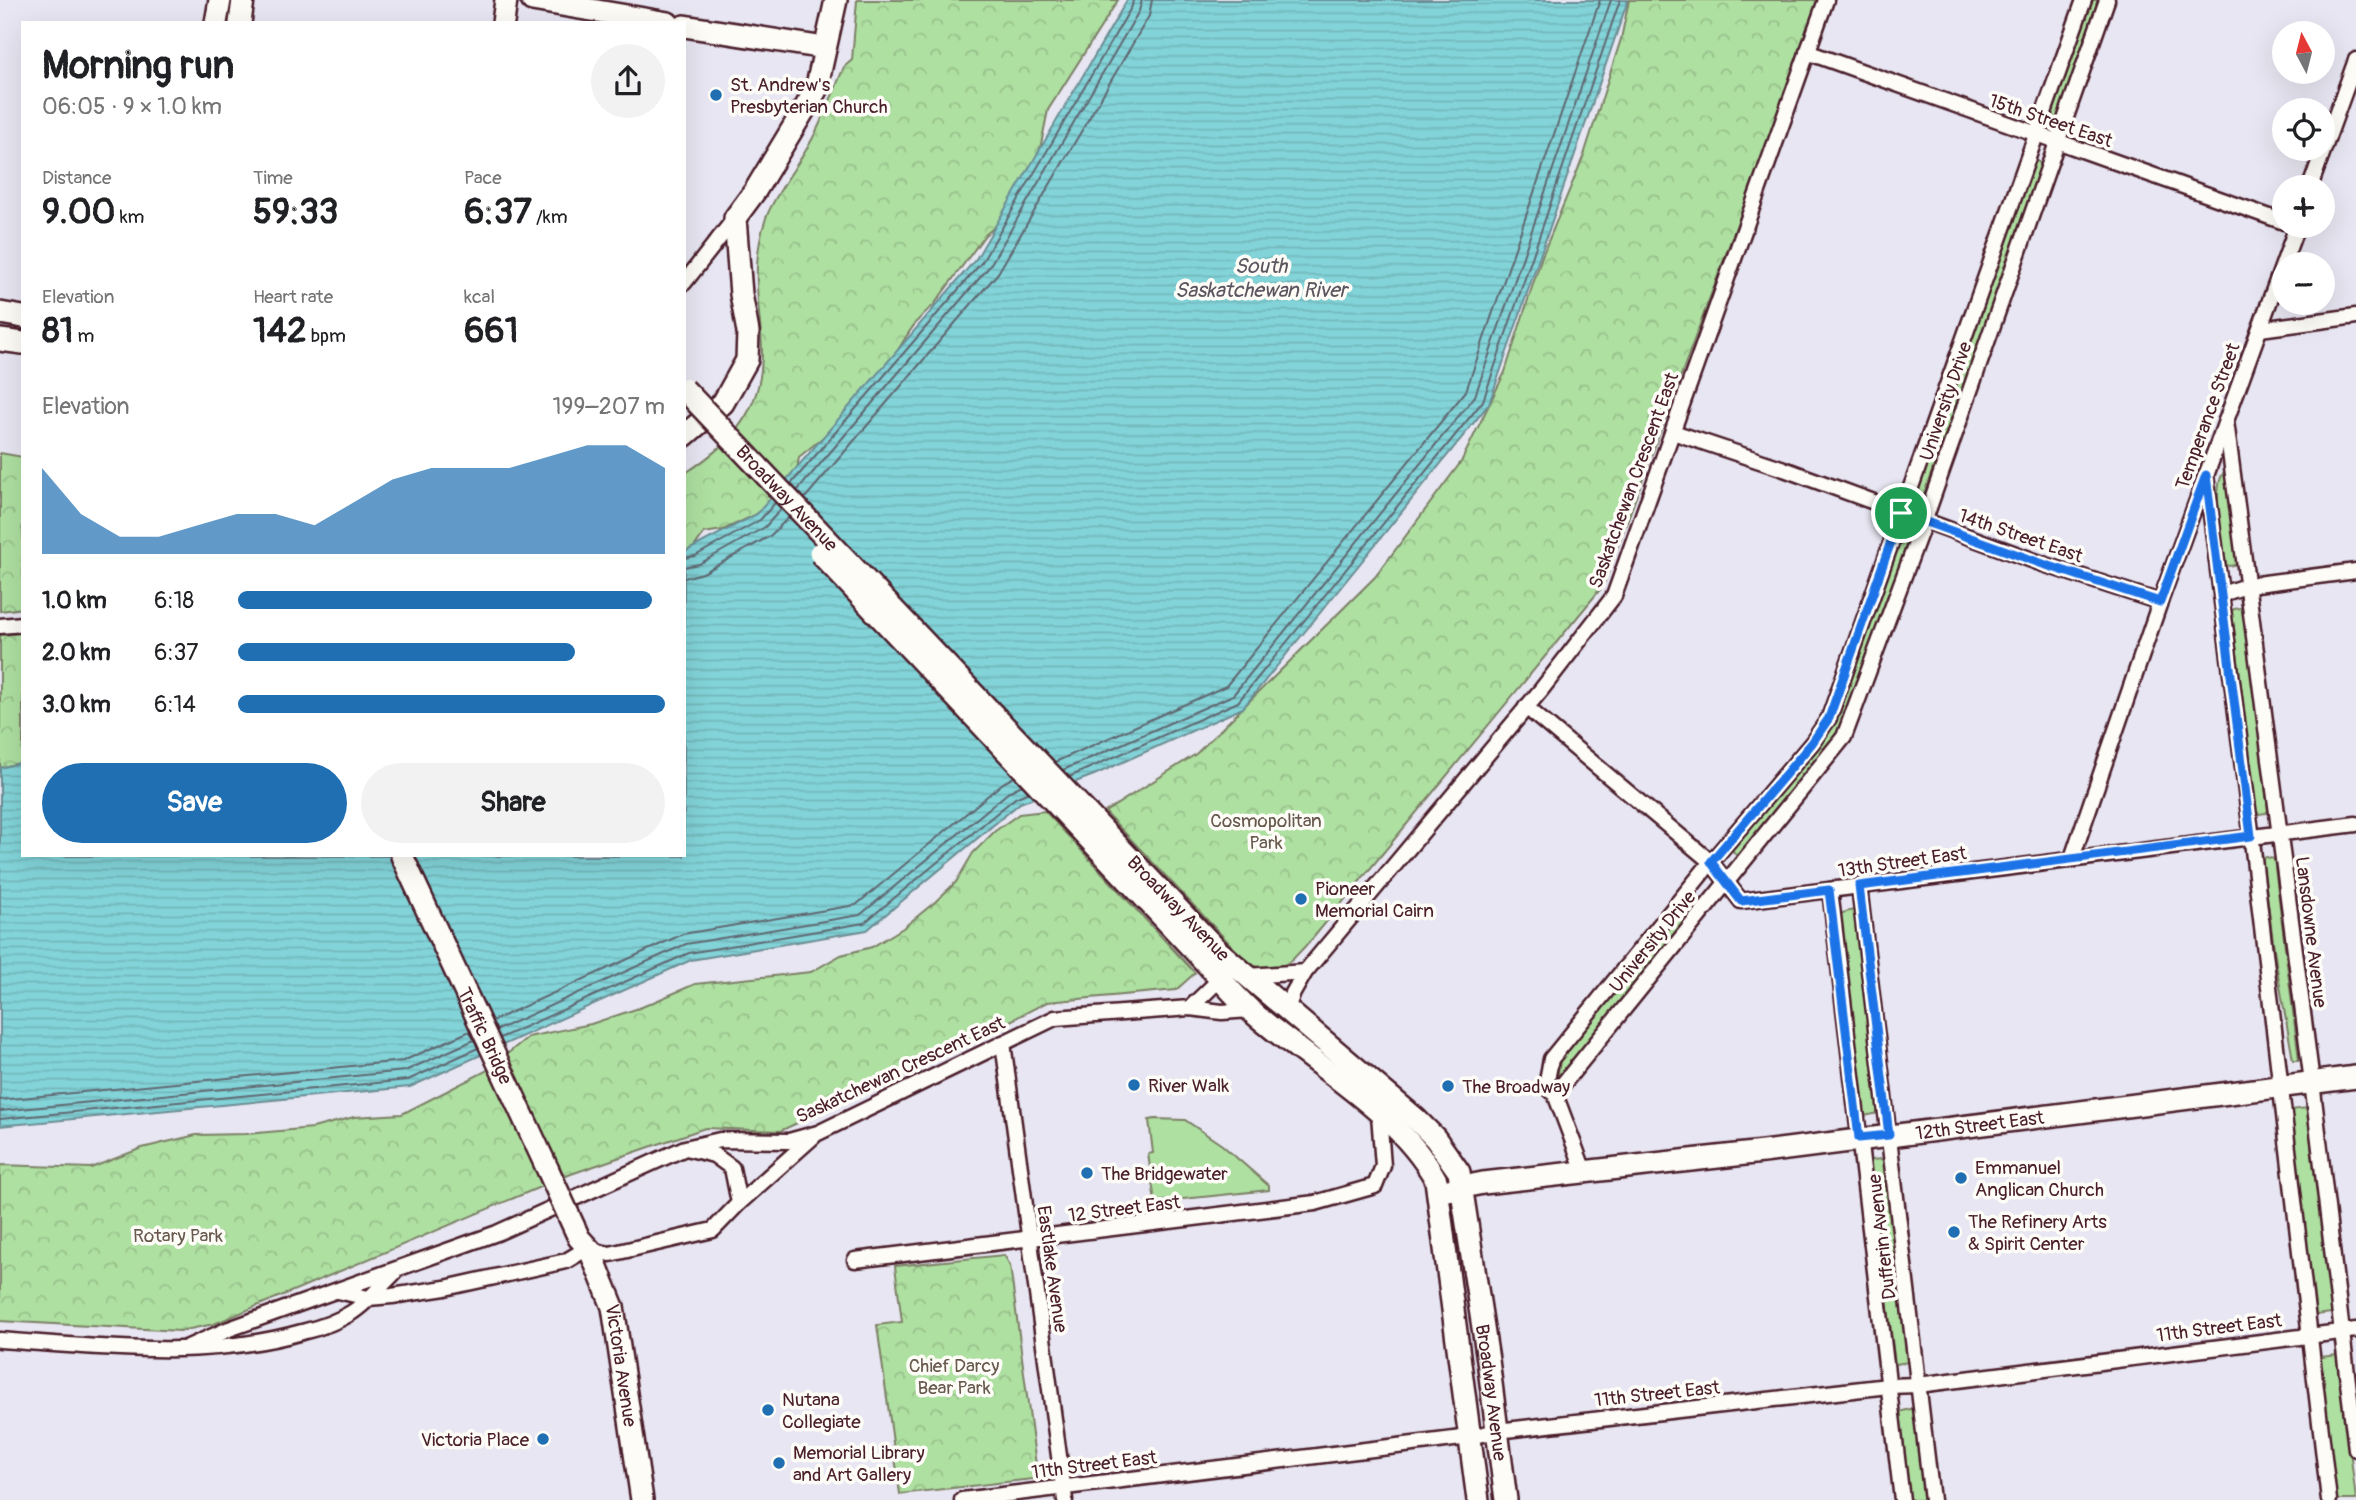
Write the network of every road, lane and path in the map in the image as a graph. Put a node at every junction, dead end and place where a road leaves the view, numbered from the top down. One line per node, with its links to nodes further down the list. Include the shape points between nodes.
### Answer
1 (220, 0): 9 (main road)
2 (243, 0): 10 (main road)
3 (506, 0): 11 (main road)
4 (531, 0): 12 (main road)
5 (836, 0): 14 (main road)
6 (1826, 0): 15 (street, Saskatchewan Crescent East)
7 (2084, 0): 17 (street, University Drive)
8 (2107, 0): 18 (street, University Drive)
9 (216, 21)
10 (240, 21)
11 (503, 21)
12 (656, 21)
13 (686, 26): 14 (main road)
14 (825, 48): 20 (main road, via 817,90)
15 (1807, 52): 17 (street, 15th Street East); 33 (street, Saskatchewan Crescent East)
16 (2356, 60): 19 (street)
17 (2035, 134): 18 (street, 15th Street East); 36 (street, University Drive)
18 (2056, 141): 21 (street, 15th Street East); 37 (street, University Drive)
19 (2314, 175)
20 (735, 218): 23 (street); 34 (main road, via 747,360 723,403)
21 (2272, 218)
22 (2292, 238): 27 (street, Temperance Street)
23 (686, 280)
24 (0, 313): 26 (main road)
25 (2356, 316): 27 (street)
26 (21, 317)
27 (2260, 329): 32 (street, Temperance Street)
28 (0, 340): 29 (main road)
29 (21, 343)
30 (686, 391): 54 (main road, Broadway Avenue, bridge)
31 (686, 411): 54 (main road, Broadway Avenue, bridge)
32 (2226, 421): 35 (street, Temperance Street); 39 (street, Lansdowne Avenue)
33 (1673, 432): 36 (street, 14th Street East); 44 (street, Saskatchewan Crescent East, via 1614,596)
34 (686, 434)
35 (2206, 475): 40 (street); 41 (street, Temperance Street)
36 (1901, 513): 37 (street, 14th Street East); 50 (street, University Drive, via 1829,718)
37 (1924, 522): 41 (street, 14th Street East); 51 (street, University Drive, via 1844,737)
38 (2356, 570): 39 (street)
39 (2249, 585): 40 (street); 46 (street, Lansdowne Avenue)
40 (2222, 594): 47 (street)
41 (2160, 602): 49 (street, Temperance Street)
42 (21, 624): 43 (street)
43 (0, 626)
44 (1526, 707): 50 (street, 13th Street East); 55 (street, Saskatchewan Crescent East)
45 (2356, 824): 46 (street, 13th Street East)
46 (2280, 835): 47 (street, 13th Street East); 63 (street, Lansdowne Avenue)
47 (2251, 836): 49 (street, 13th Street East); 64 (street)
48 (401, 857): 75 (main road, Traffic Bridge, bridge)
49 (2072, 858): 52 (street, 13th Street East)
50 (1711, 862): 51 (street, 13th Street East); 65 (street, University Drive, via 1551,1059 1546,1086)
51 (1725, 881): 53 (street, 13th Street East, via 1741,901); 65 (street, University Drive)
52 (1859, 886): 53 (street, 13th Street East); 68 (street, Dufferin Avenue)
53 (1829, 890): 69 (street, Dufferin Avenue)
54 (1212, 957): 56 (main road, Broadway Avenue); 57 (main road, Broadway Avenue)
55 (1305, 972): 56 (street); 59 (street, Saskatchewan Crescent East)
56 (1248, 976): 59 (main road, Broadway Avenue)
57 (1220, 979): 58 (street); 60 (main road, Broadway Avenue)
58 (1189, 1008): 60 (street, Saskatchewan Crescent East); 61 (street, Saskatchewan Crescent East, via 1055,1018)
59 (1287, 1009): 72 (main road, Broadway Avenue, via 1435,1138 1459,1172)
60 (1250, 1010): 66 (main road, Broadway Avenue)
61 (1003, 1043): 67 (street, Saskatchewan Crescent East); 76 (street, Eastlake Avenue)
62 (2356, 1077): 63 (main road, 12th Street East)
63 (2312, 1082): 64 (main road, 12th Street East); 82 (street, Lansdowne Avenue)
64 (2280, 1087): 68 (main road, 12th Street East); 83 (street)
65 (1555, 1094): 71 (street, University Drive)
66 (1380, 1114): 73 (main road, Broadway Avenue, via 1428,1166); 76 (street, 12 Street East, via 1383,1166 1375,1186 1315,1203)
67 (818, 1133): 70 (street, Saskatchewan Crescent East, via 789,1141 720,1140); 74 (street)
68 (1889, 1135): 69 (main road, 12th Street East); 86 (street, Dufferin Avenue)
69 (1859, 1138): 71 (main road, 12th Street East); 87 (street, Dufferin Avenue)
70 (685, 1148): 74 (street, via 714,1155 732,1168); 79 (street, Saskatchewan Crescent East, via 497,1233)
71 (1584, 1171): 72 (main road, 12th Street East)
72 (1462, 1187): 73 (main road, 12th Street East); 88 (main road, Broadway Avenue)
73 (1438, 1192): 89 (main road, Broadway Avenue)
74 (739, 1203): 77 (street, via 713,1230 610,1254)
75 (568, 1214): 77 (main road, Victoria Avenue)
76 (1030, 1238): 78 (street, 12 Street East); 91 (street, Eastlake Avenue)
77 (583, 1247): 81 (street, via 566,1261); 92 (main road, Victoria Avenue, via 606,1329); 93 (main road, Victoria Avenue, via 613,1307)
78 (855, 1260)
79 (398, 1269): 80 (street, Saskatchewan Crescent East); 81 (street, Saskatchewan Crescent East)
80 (338, 1291): 81 (street); 85 (street, Saskatchewan Crescent East)
81 (368, 1298): 85 (street, Saskatchewan Crescent East, via 329,1325 282,1338)
82 (2349, 1331): 83 (street, 11th Street East); 90 (street, Lansdowne Avenue)
83 (2309, 1336): 86 (street, 11th Street East); 99 (street)
84 (0, 1340): 85 (street, Saskatchewan Crescent East)
85 (186, 1348)
86 (1918, 1385): 87 (street, 11th Street East); 98 (street, Dufferin Avenue)
87 (1888, 1386): 88 (street, 11th Street East); 97 (street, Dufferin Avenue)
88 (1497, 1432): 89 (street, 11th Street East); 96 (main road, Broadway Avenue)
89 (1470, 1437): 91 (street, 11th Street East); 95 (main road, Broadway Avenue)
90 (2356, 1449)
91 (1064, 1494): 94 (street, 11th Street East)
92 (628, 1500)
93 (642, 1500)
94 (962, 1500)
95 (1478, 1500)
96 (1506, 1500)
97 (1902, 1500)
98 (1932, 1500)
99 (2329, 1500)

